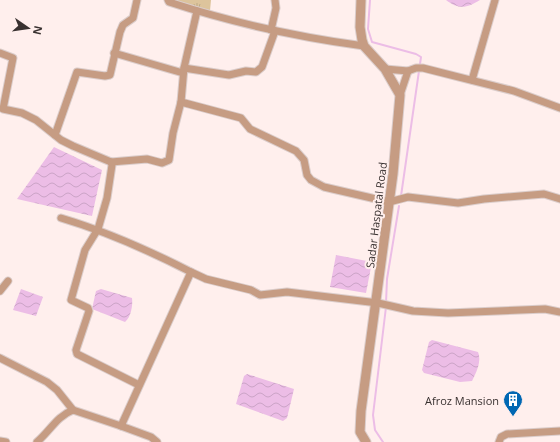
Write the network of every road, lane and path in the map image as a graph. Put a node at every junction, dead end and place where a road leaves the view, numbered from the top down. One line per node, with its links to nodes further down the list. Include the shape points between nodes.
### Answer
1 (137, 0): 10 (street, via 130,22 122,27)
2 (168, 0): 6 (street)
3 (276, 0): 7 (street)
4 (361, 0): 8 (street, via 360,27)
5 (495, 0): 14 (street)
6 (197, 11): 7 (street); 12 (street)
7 (273, 30): 8 (street); 12 (street, via 262,67 256,72 246,71 229,75)
8 (364, 46): 11 (street)
9 (0, 53): 18 (street, via 13,58 2,109 22,113)
10 (114, 53): 12 (street); 18 (street, via 110,75 79,72 76,74)
11 (385, 69): 13 (street); 15 (street)
12 (184, 70): 16 (street)
13 (408, 71): 14 (street, via 419,68); 15 (street)
14 (472, 80): 17 (street, via 514,91)
15 (400, 95): 21 (street, Sadar Haspatal Road)
16 (181, 102): 19 (street, via 169,160 162,163 147,158); 21 (street, via 241,118 250,129 296,151 304,160 307,175 324,187)
17 (560, 108)
18 (55, 135): 19 (street, via 77,148)
19 (111, 162): 23 (street, via 107,198)
20 (560, 199): 21 (street, via 544,194 458,203 408,197)
21 (390, 202): 27 (street, Sadar Haspatal Road)
22 (61, 218): 23 (street)
23 (98, 229): 24 (street, via 144,248); 30 (street, via 85,250 71,300 88,308 89,311 76,350 77,354)
24 (191, 272): 27 (street, via 260,295 287,292); 30 (street)
25 (8, 281): 26 (street)
26 (0, 291)
27 (378, 303): 28 (street, via 448,313 545,309); 38 (street, Sadar Haspatal Road, via 361,411 360,432)
28 (560, 312)
29 (0, 358): 31 (street, via 47,382)
30 (139, 385): 32 (street)
31 (74, 410): 32 (street); 36 (street, via 59,418)
32 (121, 426): 37 (street, via 151,437)
33 (560, 431): 39 (street, via 507,434 501,436)
34 (0, 441): 35 (street)
35 (6, 442)
36 (37, 442)
37 (157, 442)
38 (366, 442)
39 (499, 442)

